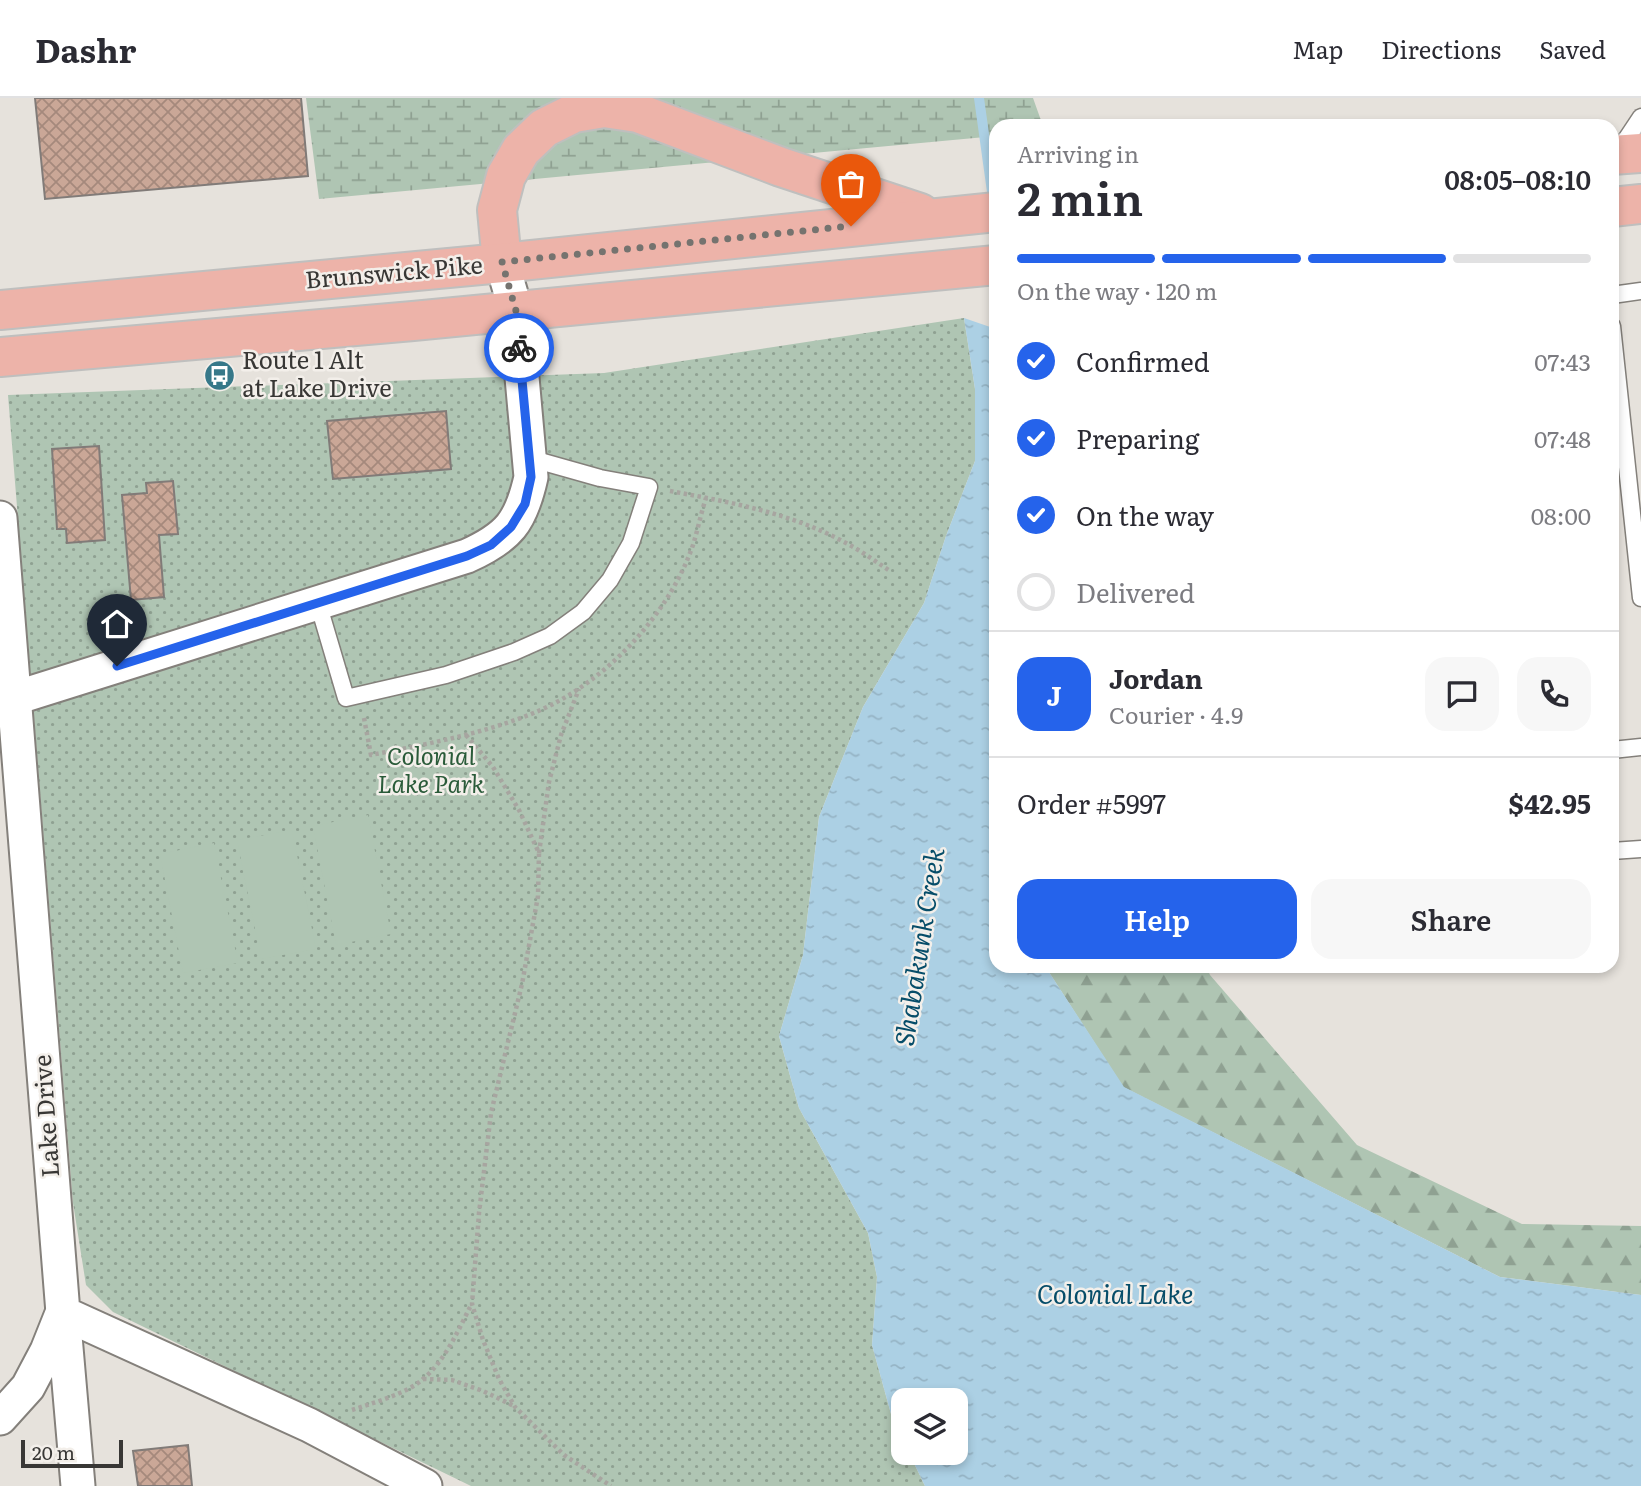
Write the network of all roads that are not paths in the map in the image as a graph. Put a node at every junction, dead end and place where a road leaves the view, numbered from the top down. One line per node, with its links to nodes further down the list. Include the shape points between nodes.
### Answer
1 (1641, 117): 2 (lane)
2 (1623, 154)
3 (1641, 204): 4 (main road)
4 (1619, 206)
5 (964, 214): 6 (main road, Brunswick Pike); 6 (main road, via 781,167 638,113 604,108 574,113 544,128 521,150 506,176 497,210)
6 (502, 262): 10 (main road, Brunswick Pike); 11 (street)
7 (982, 267): 11 (main road, Brunswick Pike)
8 (1641, 291): 9 (lane)
9 (1619, 294)
10 (0, 310)
11 (516, 311): 12 (main road, Brunswick Pike); 14 (street)
12 (0, 357)
13 (1619, 392): 17 (lane)
14 (529, 458): 18 (street, via 531,477 525,504 511,527 491,545); 18 (lane, via 649,487 632,543 610,580 583,612 550,636 446,675 346,698)
15 (0, 518): 16 (street, Lake Drive)
16 (3, 597): 19 (street, Lake Drive)
17 (1641, 598)
18 (318, 603): 19 (street)
19 (15, 698): 24 (street, Lake Drive)
20 (1641, 747): 21 (lane)
21 (1619, 749)
22 (1641, 849): 23 (lane)
23 (1619, 851)
24 (63, 1312): 25 (street, via 27,1387); 26 (street, Lake Drive); 27 (street, via 309,1425)
25 (0, 1418)
26 (78, 1486)
27 (425, 1486)

